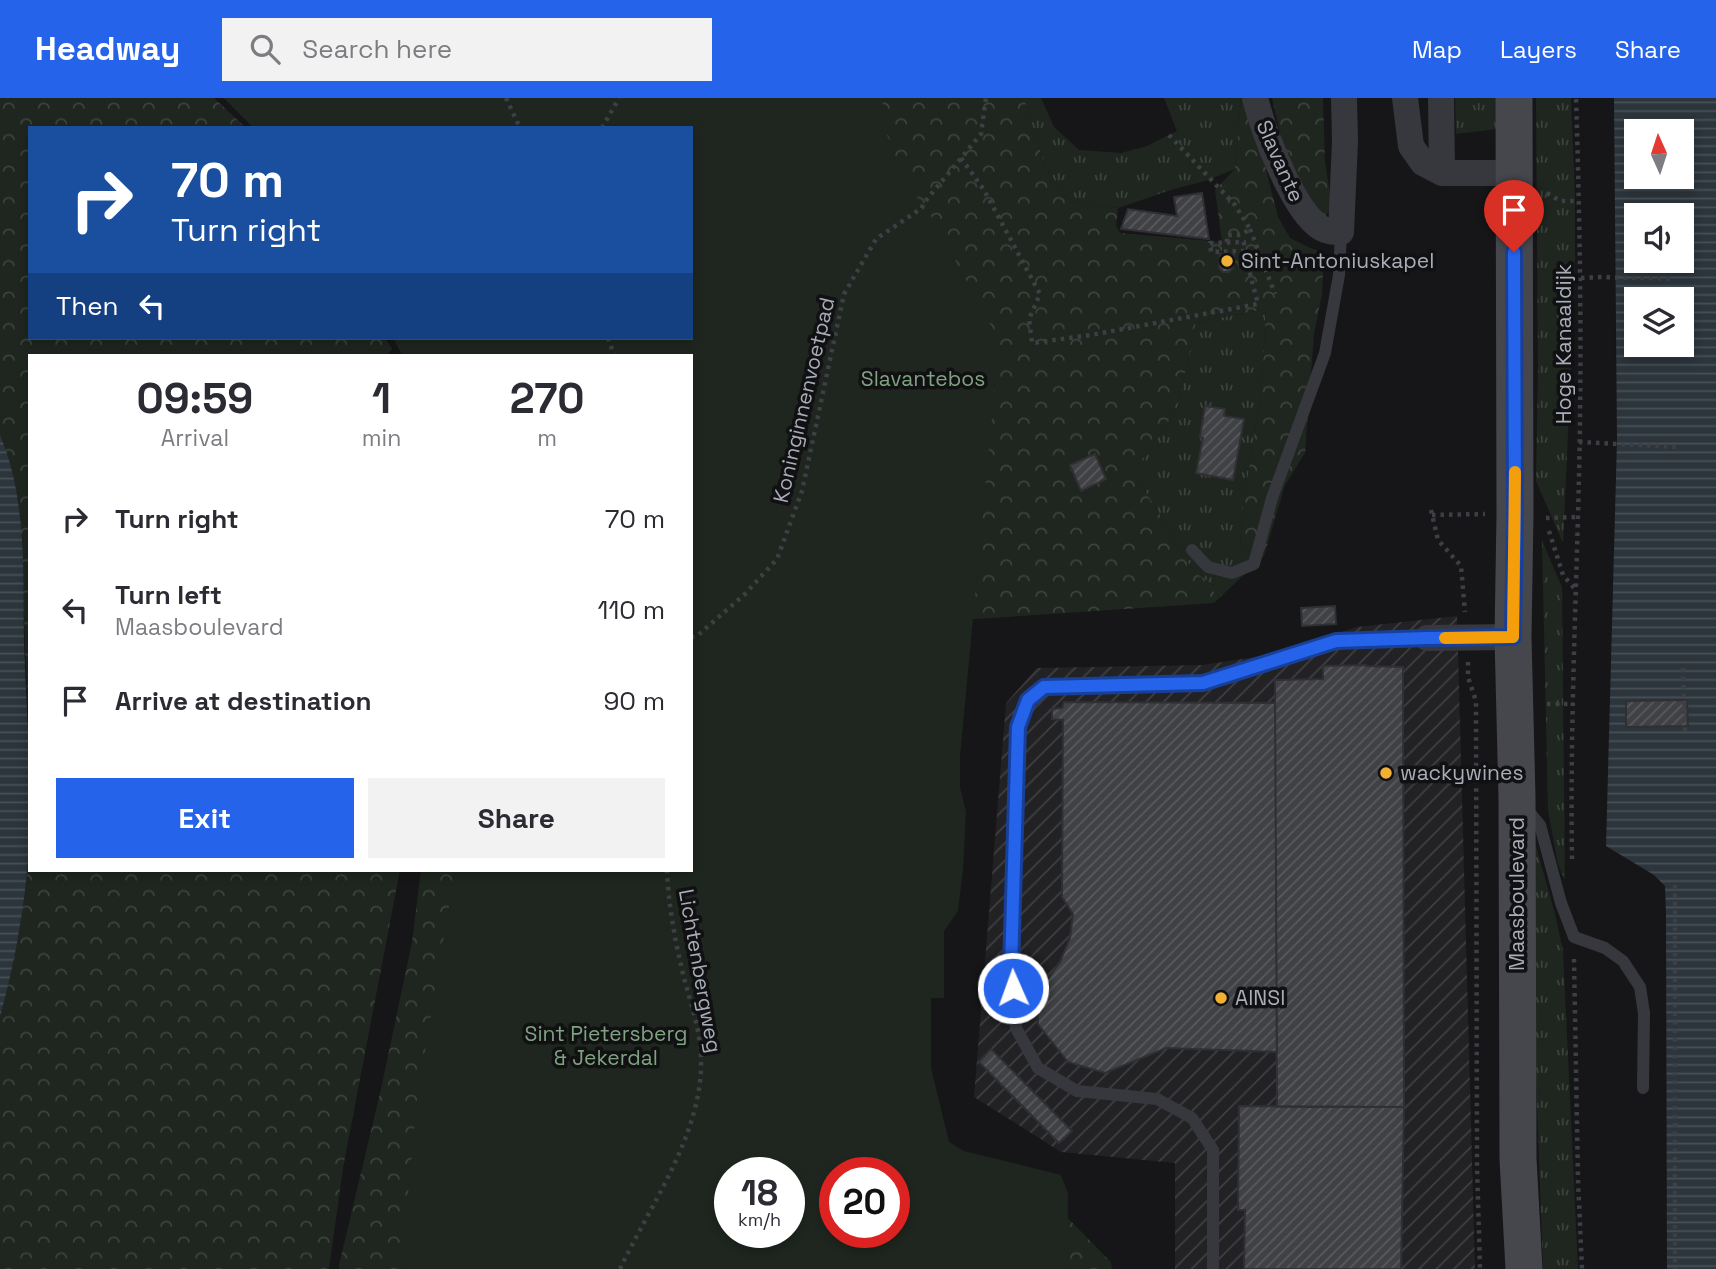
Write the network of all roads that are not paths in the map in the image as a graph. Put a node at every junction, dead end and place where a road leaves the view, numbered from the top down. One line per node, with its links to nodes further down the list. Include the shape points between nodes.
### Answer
1 (1255, 98): 8 (street, Slavante, via 1278,162 1302,210 1318,226)
2 (1344, 98): 8 (street)
3 (1405, 98): 6 (street, via 1411,146 1423,163)
4 (1441, 98): 6 (street)
5 (1514, 98): 7 (street, Maasboulevard)
6 (1442, 173): 7 (street)
7 (1513, 173): 10 (street, Maasboulevard, via 1530,516)
8 (1341, 232): 9 (lane, via 1339,275 1325,353 1272,498 1254,564 1232,573 1208,567)
9 (1192, 550)
10 (1513, 637): 11 (street); 12 (street, Maasboulevard)
11 (1427, 638): 14 (lane, via 1336,641 1203,683 1044,687 1028,700 1018,727 1011,968 1016,1028 1038,1068 1077,1091 1157,1099 1192,1118 1213,1150)
12 (1517, 797): 13 (lane, via 1540,825 1560,903 1574,937 1605,948 1623,961 1640,987); 15 (street, Maasboulevard, via 1518,1159)
13 (1643, 1088)
14 (1213, 1269)
15 (1524, 1269)

